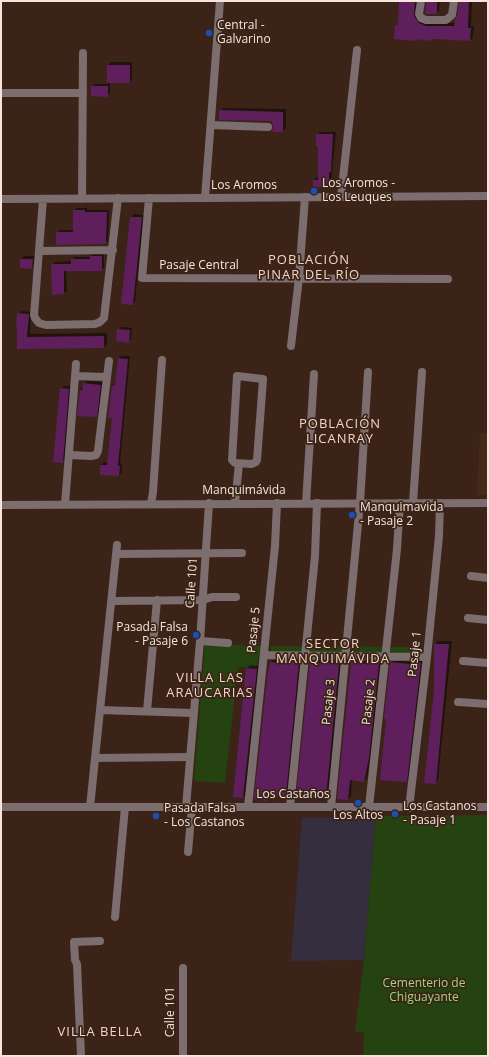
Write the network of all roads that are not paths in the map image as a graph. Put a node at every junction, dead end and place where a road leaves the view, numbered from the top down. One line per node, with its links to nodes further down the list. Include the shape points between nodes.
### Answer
1 (220, 1): 8 (street)
2 (421, 1): 3 (street, via 419,14 426,20 450,18)
3 (454, 1)
4 (357, 50): 12 (street)
5 (83, 53): 7 (street)
6 (1, 93): 7 (street)
7 (83, 93): 18 (street)
8 (210, 125): 9 (street); 15 (street)
9 (268, 127)
10 (488, 196): 12 (street, Los Aromos)
11 (305, 197): 12 (street, Los Aromos); 15 (street, Los Aromos); 21 (street)
12 (341, 197)
13 (118, 198): 14 (street, Los Aromos); 18 (street, Los Aromos); 19 (street)
14 (149, 198): 15 (street, Los Aromos); 21 (street, Pasaje Central, via 142,278)
15 (205, 198)
16 (1, 199): 17 (street, Los Aromos)
17 (43, 199): 18 (street, Los Aromos); 20 (street)
18 (82, 199)
19 (113, 250): 20 (street); 20 (street, via 106,315 103,320 95,324 46,325 39,323 34,315)
20 (39, 251)
21 (299, 278): 22 (street, Pasaje Central); 23 (street)
22 (448, 279)
23 (291, 346)
24 (162, 360): 45 (street)
25 (109, 361): 31 (street)
26 (76, 364): 30 (street)
27 (368, 372): 39 (street)
28 (422, 372): 41 (street)
29 (314, 374): 37 (street)
30 (75, 376): 31 (street); 32 (street)
31 (107, 377): 32 (street, via 97,453 91,456)
32 (69, 455): 44 (street)
33 (239, 464): 33 (street, via 252,464 257,460 263,379 237,376 232,458 233,462); 35 (street)
34 (209, 503): 35 (street, Manquimávida); 45 (street, Manquimávida); 50 (street, Calle 101)
35 (235, 503): 36 (street, Manquimávida)
36 (277, 503): 37 (street, Manquimávida); 61 (street, Pasaje 5)
37 (306, 503): 38 (street, Manquimávida)
38 (317, 503): 39 (street, Manquimávida); 62 (street, via 315,556)
39 (360, 503): 40 (street, Manquimávida); 63 (street, Pasaje 3)
40 (400, 503): 41 (street, Manquimávida); 64 (street, Pasaje 2)
41 (413, 503): 42 (street, Manquimávida)
42 (440, 503): 43 (street, Manquimávida); 65 (street, Pasaje 1)
43 (488, 503)
44 (65, 504): 45 (street, Manquimávida); 46 (street, Manquimávida)
45 (150, 504)
46 (1, 505)
47 (118, 545): 49 (street)
48 (242, 553): 50 (street)
49 (116, 554): 50 (street); 56 (street)
50 (206, 554): 55 (street, Calle 101)
51 (471, 576): 52 (street)
52 (488, 578)
53 (236, 597): 55 (street, via 212,597)
54 (157, 600): 55 (street); 56 (street); 71 (street)
55 (203, 600): 59 (street, Calle 101)
56 (112, 601): 70 (street)
57 (468, 618): 58 (street)
58 (488, 620)
59 (200, 641): 60 (street); 72 (street, Calle 101)
60 (228, 643)
61 (264, 656): 62 (street); 79 (street, Pasaje 5)
62 (305, 656): 63 (street); 80 (street)
63 (346, 656): 64 (street); 82 (street, Pasaje 3)
64 (386, 656): 65 (street); 81 (street, Pasaje 2)
65 (427, 657): 83 (street, Pasaje 1)
66 (463, 661): 67 (street)
67 (488, 663)
68 (458, 702): 69 (street)
69 (488, 704)
70 (100, 710): 71 (street); 73 (street)
71 (147, 711): 72 (street)
72 (193, 713): 74 (street, Calle 101)
73 (95, 758): 74 (street); 76 (street)
74 (190, 758): 78 (street, Calle 101)
75 (1, 807): 76 (street, Los Castaños)
76 (90, 807): 77 (street, Los Castaños)
77 (125, 807): 78 (street, Los Castaños); 86 (street)
78 (189, 807): 79 (street, Los Castaños); 85 (street, Calle 101)
79 (248, 807): 80 (street, Los Castaños)
80 (290, 807): 82 (street, Los Castaños)
81 (369, 807): 82 (street, Los Castaños); 83 (street, Los Castaños)
82 (331, 808)
83 (409, 808): 84 (street, Los Castaños)
84 (488, 808)
85 (188, 852)
86 (115, 917)
87 (100, 941): 89 (street, via 74,942)
88 (183, 968): 90 (street, Calle 101)
89 (81, 1056)
90 (183, 1056)

